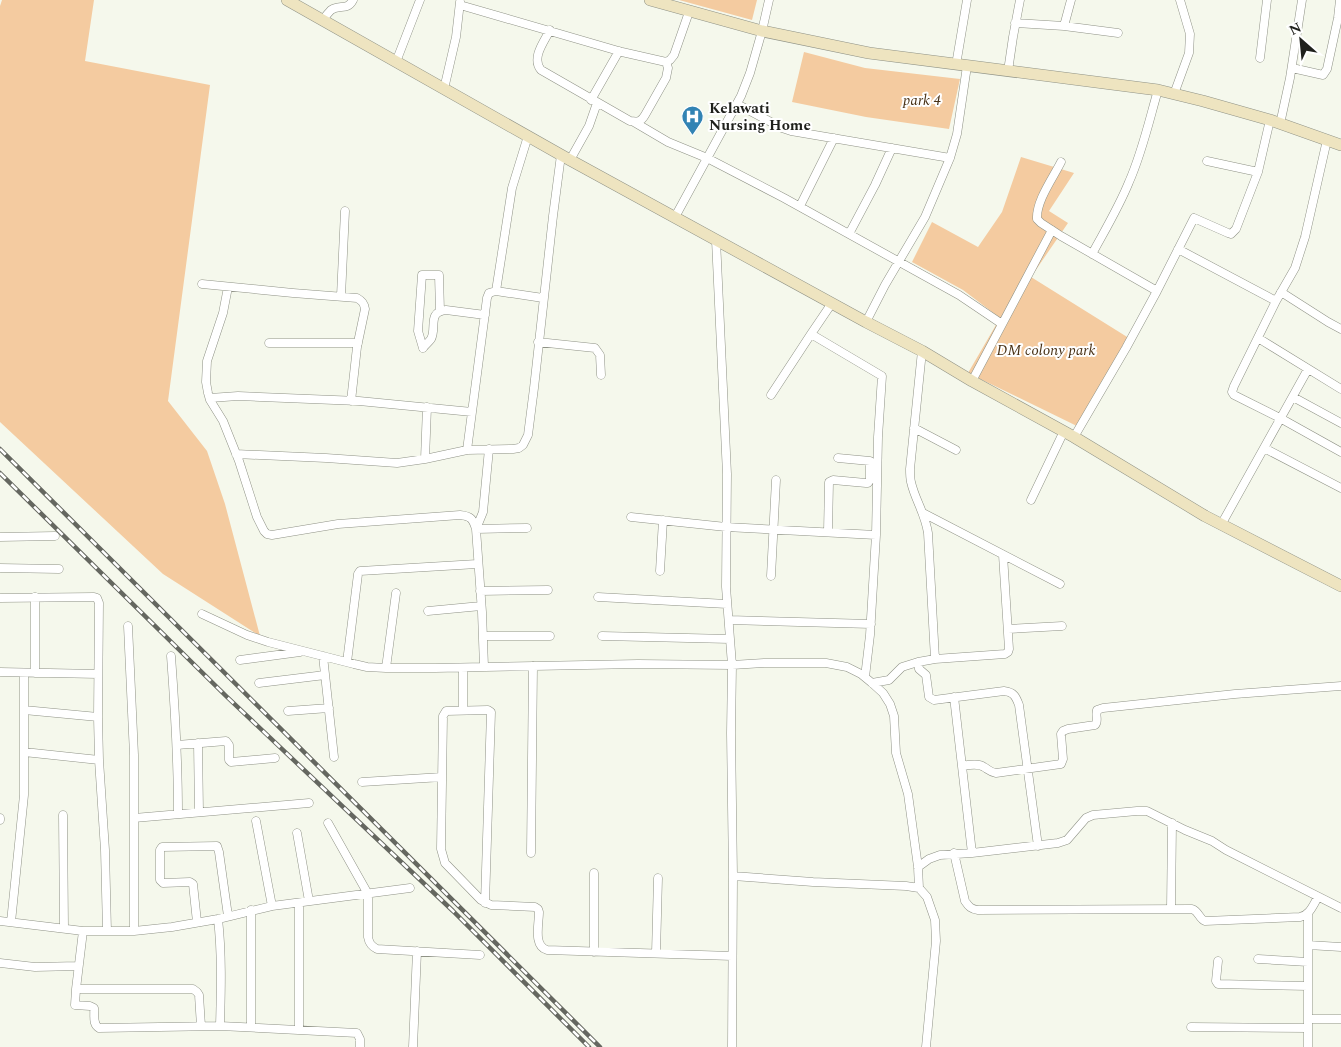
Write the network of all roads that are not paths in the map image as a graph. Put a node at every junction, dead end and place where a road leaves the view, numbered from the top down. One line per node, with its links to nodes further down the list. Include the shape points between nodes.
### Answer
1 (286, 0): 15 (street)
2 (353, 0): 15 (street, via 348,7 331,10)
3 (420, 0): 23 (street)
4 (769, 0): 19 (street)
5 (967, 0): 25 (street)
6 (1020, 0): 16 (street)
7 (1071, 0): 17 (street)
8 (1180, 0): 30 (street, via 1190,34 1189,53)
9 (1266, 0): 22 (street)
10 (1302, 0): 26 (street)
11 (1340, 0): 26 (street, via 1327,70 1323,76)
12 (655, 1): 14 (street)
13 (460, 2): 18 (street); 28 (street)
14 (689, 12): 19 (street); 24 (street, via 674,55)
15 (323, 20): 23 (street)
16 (1015, 23): 17 (street); 27 (street)
17 (1064, 26): 20 (street)
18 (550, 30): 21 (street); 31 (street, via 537,57 538,66 546,74)
19 (762, 31): 25 (street, via 869,53); 32 (street)
20 (1118, 33)
21 (619, 51): 24 (street); 31 (street)
22 (1260, 58)
23 (396, 62): 28 (street)
24 (666, 62): 33 (street, via 668,72 662,86 642,120)
25 (962, 66): 27 (street); 42 (street, via 956,134)
26 (1292, 68): 34 (street)
27 (1008, 71): 29 (street)
28 (444, 88): 35 (street)
29 (1158, 90): 30 (street); 53 (street, via 1130,180)
30 (1174, 94): 34 (street)
31 (594, 101): 33 (street); 40 (street, via 589,126)
32 (737, 104): 36 (street, via 782,128); 41 (street)
33 (634, 122): 41 (street, via 668,142)
34 (1275, 122): 37 (street); 45 (street)
35 (528, 136): 40 (street); 57 (street, via 512,188)
36 (834, 138): 39 (street); 46 (street)
37 (1327, 140): 38 (street); 59 (street, via 1305,238 1295,268)
38 (1341, 145)
39 (892, 148): 42 (street); 50 (street)
40 (566, 157): 48 (street); 61 (street, via 552,216)
41 (707, 158): 46 (street); 48 (street)
42 (950, 158): 54 (street, via 925,217)
43 (1206, 161): 45 (street)
44 (1061, 162): 49 (street, via 1036,214 1041,223)
45 (1258, 172): 52 (street, via 1234,232 1228,233 1194,218)
46 (800, 206): 50 (street)
47 (345, 210): 60 (street)
48 (675, 217): 51 (street)
49 (1052, 230): 53 (street); 67 (street)
50 (849, 234): 54 (street)
51 (716, 240): 63 (street); 104 (street, via 727,474)
52 (1178, 249): 58 (street); 62 (street)
53 (1092, 254): 58 (street)
54 (899, 261): 66 (street); 67 (street)
55 (202, 284): 56 (street)
56 (228, 286): 60 (street); 81 (street, via 207,361 206,382)
57 (496, 291): 61 (street); 65 (street, via 489,293)
58 (1157, 291): 88 (street, via 1126,348)
59 (1281, 292): 62 (street); 68 (street)
60 (341, 296): 73 (street, via 357,298 364,304)
61 (543, 298): 71 (street)
62 (1276, 301): 70 (street)
63 (832, 303): 66 (street); 69 (street)
64 (440, 311): 64 (street, via 439,275 422,275 418,331 423,348 432,338 434,317); 65 (street)
65 (485, 315): 84 (street)
66 (866, 322): 74 (street)
67 (1002, 324): 77 (street)
68 (1341, 329)
69 (811, 334): 79 (street); 109 (street, via 882,376)
70 (1258, 338): 75 (street); 85 (street, via 1232,392)
71 (538, 342): 76 (street, via 594,348 600,355); 90 (street, via 526,441 519,448)
72 (269, 343): 73 (street)
73 (358, 343): 82 (street)
74 (922, 351): 77 (street); 87 (street)
75 (1308, 369): 78 (street); 80 (street)
76 (601, 375)
77 (972, 381): 88 (street)
78 (1341, 388)
79 (772, 395)
80 (1293, 397): 85 (street); 86 (street)
81 (210, 398): 82 (street); 94 (street)
82 (351, 400): 83 (street)
83 (427, 407): 84 (street); 96 (street)
84 (472, 412): 91 (street)
85 (1280, 418): 89 (street); 93 (street)
86 (1341, 423)
87 (914, 428): 92 (street); 100 (street, via 911,482)
88 (1069, 434): 99 (street); 103 (street)
89 (1264, 448): 98 (street); 103 (street)
90 (488, 449): 91 (street); 106 (street, via 483,512)
91 (467, 450): 96 (street)
92 (956, 450)
93 (1341, 452)
94 (236, 454): 96 (street, via 388,463); 106 (street, via 267,534 338,524 460,515 472,519)
95 (838, 458): 108 (street, via 870,461 870,480 868,483 828,482)
96 (424, 459)
97 (776, 480): 107 (street)
98 (1341, 488)
99 (1031, 500)
100 (923, 513): 112 (street); 142 (street, via 928,534)
101 (631, 517): 102 (street)
102 (663, 520): 104 (street); 116 (street)
103 (1221, 525): 119 (street)
104 (726, 527): 107 (street); 126 (street)
105 (526, 528): 106 (street)
106 (476, 530): 113 (street)
107 (774, 530): 108 (street); 117 (street)
108 (828, 532): 109 (street)
109 (876, 535): 131 (street)
110 (55, 536): 111 (street)
111 (0, 537)
112 (1004, 555): 118 (street); 134 (street)
113 (478, 564): 121 (street); 144 (street, via 360,571)
114 (0, 568): 115 (street)
115 (59, 568)
116 (660, 571)
117 (771, 576)
118 (1060, 584)
119 (1341, 586)
120 (548, 590): 121 (street)
121 (480, 592): 127 (street)
122 (396, 593): 149 (street)
123 (598, 597): 126 (street)
124 (0, 598): 125 (street)
125 (35, 598): 153 (street); 154 (street, via 94,597 98,600)
126 (727, 604): 130 (street)
127 (481, 606): 128 (street); 135 (street)
128 (428, 611)
129 (202, 614): 139 (street, via 247,635)
130 (728, 620): 131 (street); 138 (street)
131 (871, 624): 156 (street)
132 (128, 626): 180 (street)
133 (1062, 626): 134 (street)
134 (1008, 629): 142 (street, via 1009,649 1005,654)
135 (483, 636): 136 (street); 148 (street)
136 (550, 636)
137 (602, 636): 138 (street)
138 (730, 639): 146 (street)
139 (304, 652): 141 (street); 143 (street)
140 (171, 656): 167 (street)
141 (323, 656): 144 (street); 155 (street)
142 (935, 659): 145 (street)
143 (240, 660)
144 (347, 662): 149 (street)
145 (918, 662): 158 (street, via 902,667 889,680); 160 (street, via 919,669 926,675 931,699)
146 (732, 665): 147 (street); 156 (street, via 826,662 847,667); 191 (street)
147 (533, 666): 148 (street); 186 (street)
148 (484, 667): 150 (street)
149 (386, 668): 150 (street)
150 (463, 668): 163 (street)
151 (0, 672): 152 (street)
152 (24, 672): 153 (street); 162 (street)
153 (35, 673): 154 (street)
154 (98, 674): 165 (street)
155 (325, 675): 157 (street); 161 (street)
156 (865, 677): 158 (street)
157 (258, 683)
158 (872, 683): 189 (street, via 883,693 894,716 896,753 908,794)
159 (1341, 686): 173 (street, via 1100,709 1096,713 1095,725 1063,731 1063,759 1060,764)
160 (954, 697): 172 (street); 173 (street, via 1004,691 1014,694 1019,705)
161 (329, 708): 164 (street); 169 (street)
162 (24, 710): 165 (street); 168 (street)
163 (464, 710): 174 (street, via 446,710 443,716); 199 (street, via 490,710 492,714)
164 (288, 711)
165 (98, 717): 171 (street)
166 (198, 743): 167 (street); 170 (street, via 228,742 230,762); 177 (street)
167 (177, 745): 178 (street)
168 (24, 752): 171 (street); 208 (street, via 24,796)
169 (334, 757)
170 (275, 758)
171 (99, 760): 212 (street)
172 (962, 766): 173 (street, via 982,765 992,773); 188 (street)
173 (1027, 769): 185 (street)
174 (442, 777): 175 (street); 199 (street, via 442,856 445,863)
175 (362, 782)
176 (309, 803): 177 (street)
177 (199, 812): 178 (street)
178 (178, 814): 180 (street)
179 (63, 815): 210 (street)
180 (134, 818): 213 (street)
181 (256, 821): 200 (street)
182 (328, 823): 195 (street)
183 (1172, 823): 185 (street, via 1148,812 1101,813 1086,818 1067,840); 196 (street); 202 (street)
184 (297, 833): 197 (street)
185 (1038, 846): 188 (street)
186 (531, 853)
187 (954, 853): 188 (street); 189 (street, via 929,859); 202 (street, via 965,901 972,909)
188 (972, 853)
189 (918, 867): 194 (street)
190 (594, 873): 217 (street)
191 (733, 876): 194 (street); 220 (street)
192 (658, 878): 218 (street)
193 (410, 888): 195 (street)
194 (919, 888): 239 (street, via 927,897 936,927)
195 (368, 894): 197 (street); 216 (street, via 368,937 372,946)
196 (1318, 897): 201 (street); 204 (street)
197 (309, 902): 198 (street)
198 (299, 903): 200 (street); 235 (street)
199 (485, 903): 217 (street, via 538,909 538,942 543,949)
200 (272, 906): 203 (street)
201 (1341, 908)
202 (1171, 909): 204 (street, via 1195,910 1205,921 1300,917)
203 (251, 910): 205 (street); 233 (street)
204 (1308, 913): 214 (street)
205 (228, 916): 206 (street); 209 (street, via 217,846 162,847 160,880 163,883 193,884)
206 (218, 918): 209 (street); 231 (street, via 221,944)
207 (0, 920): 208 (street)
208 (11, 922): 210 (street)
209 (196, 922): 213 (street)
210 (64, 928): 211 (street)
211 (82, 930): 212 (street); 225 (street)
212 (107, 931): 213 (street)
213 (134, 931)
214 (1308, 945): 215 (street); 223 (street)
215 (1341, 947)
216 (417, 951): 219 (street); 237 (street)
217 (594, 952): 218 (street)
218 (656, 953): 220 (street)
219 (480, 955)
220 (732, 956): 238 (street)
221 (1258, 959): 223 (street)
222 (1218, 961): 226 (street, via 1218,984)
223 (1308, 962): 226 (street)
224 (0, 964): 225 (street)
225 (78, 966): 227 (street)
226 (1308, 986): 228 (street)
227 (76, 990): 230 (street, via 193,989 199,995); 230 (street, via 75,1005 94,1008 95,1025 99,1028)
228 (1308, 1019): 229 (street); 234 (street)
229 (1341, 1019)
230 (200, 1026): 231 (street)
231 (220, 1026): 233 (street)
232 (1191, 1027): 234 (street)
233 (251, 1028): 235 (street)
234 (1308, 1028): 240 (street)
235 (299, 1030): 236 (street, via 357,1033)
236 (360, 1047)
237 (413, 1047)
238 (732, 1047)
239 (926, 1047)
240 (1308, 1047)

